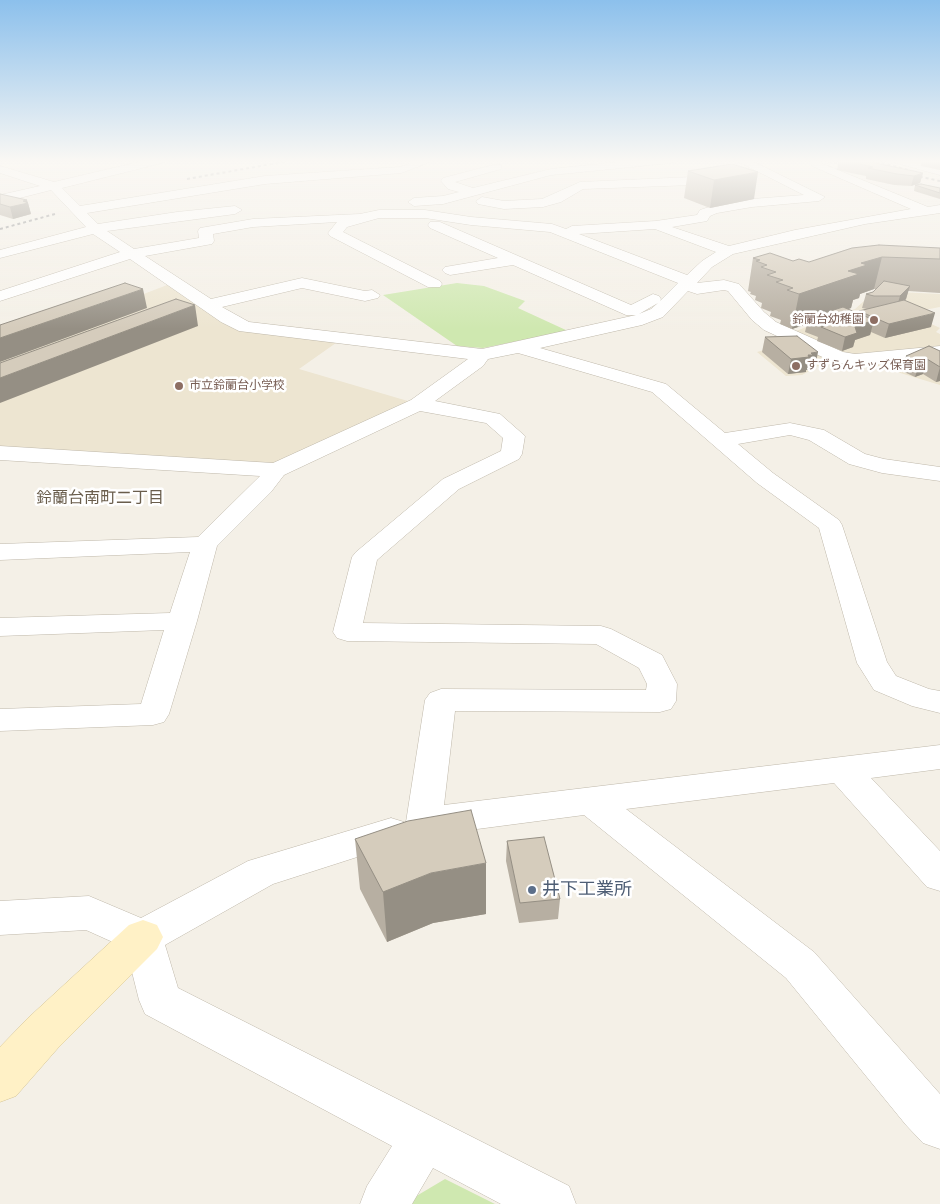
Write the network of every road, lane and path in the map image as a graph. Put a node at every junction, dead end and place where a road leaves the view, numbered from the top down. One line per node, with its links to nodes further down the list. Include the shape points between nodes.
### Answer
1 (84, 216): 12 (street)
2 (176, 216): 12 (street)
3 (371, 216): 8 (street)
4 (443, 216): 13 (street)
5 (703, 216): 10 (street)
6 (858, 216): 9 (street)
7 (897, 216): 9 (street)
8 (363, 219): 17 (street, via 253,223 204,231 207,241); 18 (street, via 406,230 434,225); 20 (street, via 343,224 335,234)
9 (866, 220): 14 (street)
10 (656, 225): 13 (street); 15 (street)
11 (780, 226): 14 (street)
12 (95, 228): 16 (street); 17 (street)
13 (558, 230): 21 (street, via 682,278)
14 (796, 234): 15 (street)
15 (728, 251): 21 (street, via 707,264)
16 (0, 254)
17 (130, 254): 23 (street); 24 (street)
18 (514, 260): 19 (street); 21 (street, via 632,311 674,288)
19 (450, 270)
20 (434, 284)
21 (688, 285): 25 (street, via 657,313 636,321); 26 (street, via 697,289 724,284 733,287 770,326 838,356 855,360)
22 (372, 294): 24 (street, via 365,296 302,283)
23 (0, 296)
24 (208, 305): 27 (street, via 245,326)
25 (518, 347): 27 (street); 29 (street, via 659,388)
26 (940, 351)
27 (482, 355): 28 (street)
28 (418, 404): 31 (street); 42 (street, via 493,418 514,436 511,454 451,484 366,556 347,632 601,635 650,662 662,684 660,701 441,700)
29 (720, 440): 32 (street, via 790,428 816,435 857,458 882,466); 37 (street, via 765,478 830,525 872,663 885,683 923,699)
30 (3, 458): 31 (street)
31 (276, 470): 33 (street)
32 (940, 474)
33 (205, 544): 34 (street); 35 (street)
34 (0, 552)
35 (183, 621): 36 (street); 38 (street, via 153,714)
36 (0, 627)
37 (940, 702)
38 (0, 720)
39 (940, 757): 40 (street)
40 (843, 770): 41 (street); 43 (street)
41 (592, 802): 42 (street); 47 (street, via 800,965)
42 (424, 822): 45 (street, via 261,872)
43 (940, 876)
44 (0, 918): 45 (street, via 89,913)
45 (143, 937): 46 (street, via 43,1033); 48 (street, via 160,1000)
46 (0, 1080)
47 (940, 1126)
48 (423, 1138): 49 (street); 50 (street)
49 (385, 1204)
50 (551, 1204)

